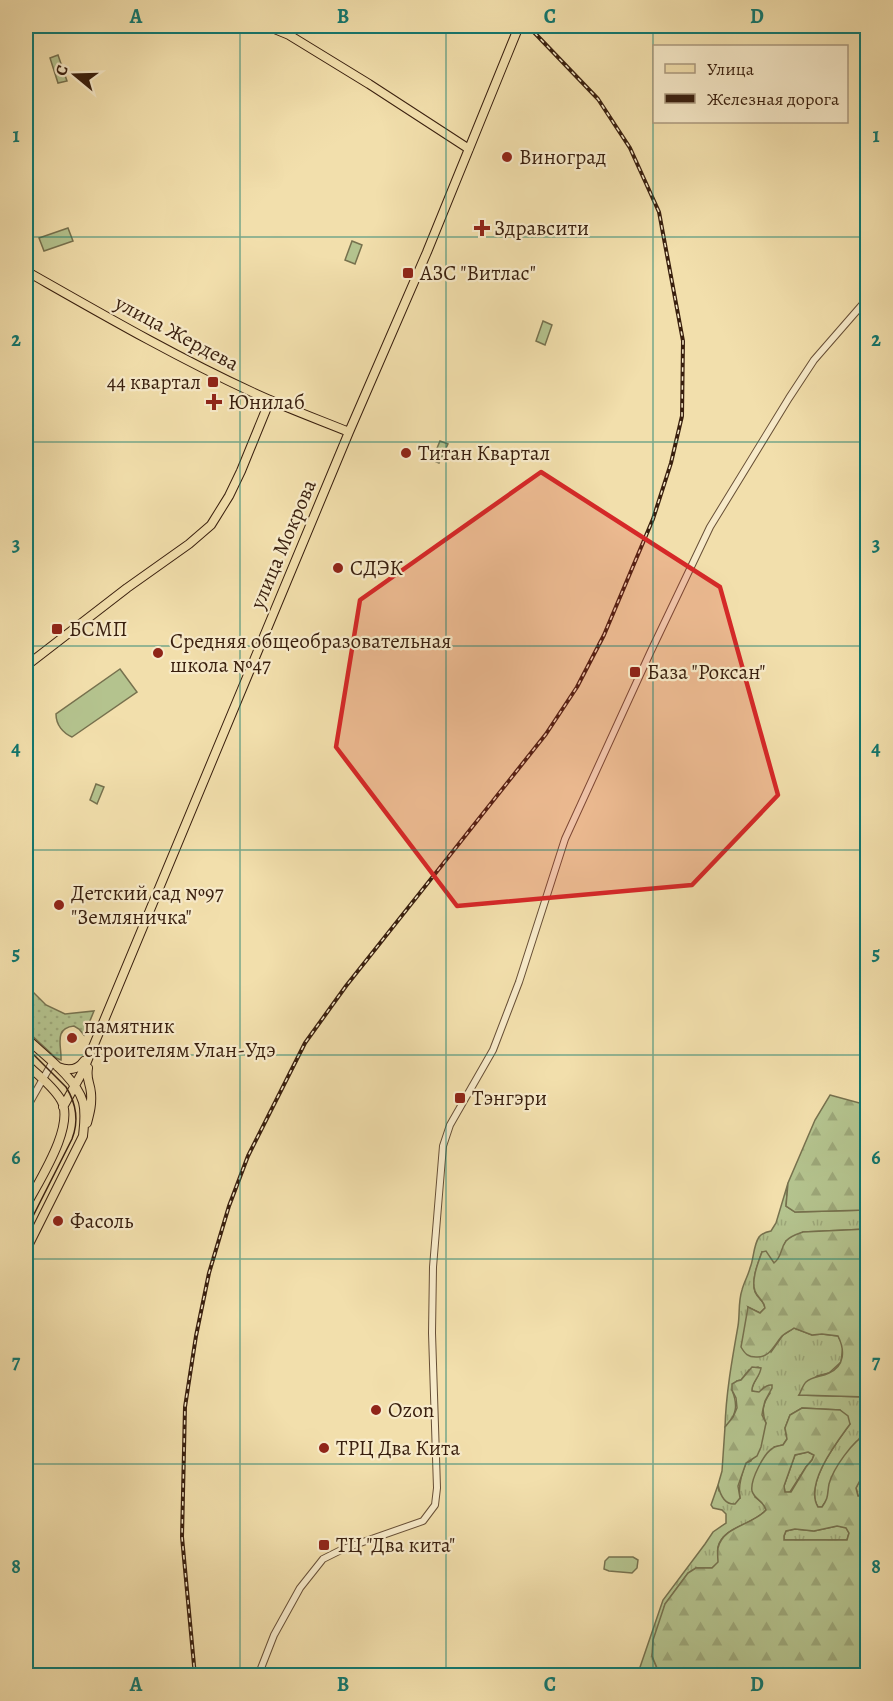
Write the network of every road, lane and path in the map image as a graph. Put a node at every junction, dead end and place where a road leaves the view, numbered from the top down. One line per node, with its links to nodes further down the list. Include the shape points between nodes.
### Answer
1 (217, 26): 5 (main road, via 272,28 289,35)
2 (519, 26): 5 (main road, улица Мокрова)
3 (591, 26): 4 (main road)
4 (612, 26)
5 (469, 149): 9 (main road, улица Мокрова)
6 (26, 271): 8 (main road, улица Жердева, via 139,335)
7 (867, 298): 22 (street, via 808,370 710,527 565,839 493,1050 450,1125 443,1146 433,1267 435,1505 423,1521 343,1548 323,1559 300,1588 274,1635)
8 (270, 400): 9 (main road, улица Жердева); 10 (main road, via 241,471 211,525)
9 (349, 432): 12 (main road, улица Мокрова)
10 (26, 666)
11 (26, 1038): 13 (main road)
12 (90, 1054): 13 (main road, via 81,1066 70,1070); 16 (main road, улица Мокрова); 19 (main road, via 86,1077 92,1109)
13 (52, 1063): 15 (street); 16 (main road)
14 (26, 1064): 15 (main road)
15 (42, 1079): 17 (main road); 18 (street)
16 (75, 1087): 17 (main road, улица Мокрова); 19 (main road, via 83,1102)
17 (63, 1107): 20 (main road, via 62,1135)
18 (26, 1109)
19 (82, 1136): 21 (main road)
20 (26, 1206)
21 (26, 1250)
22 (258, 1676)

